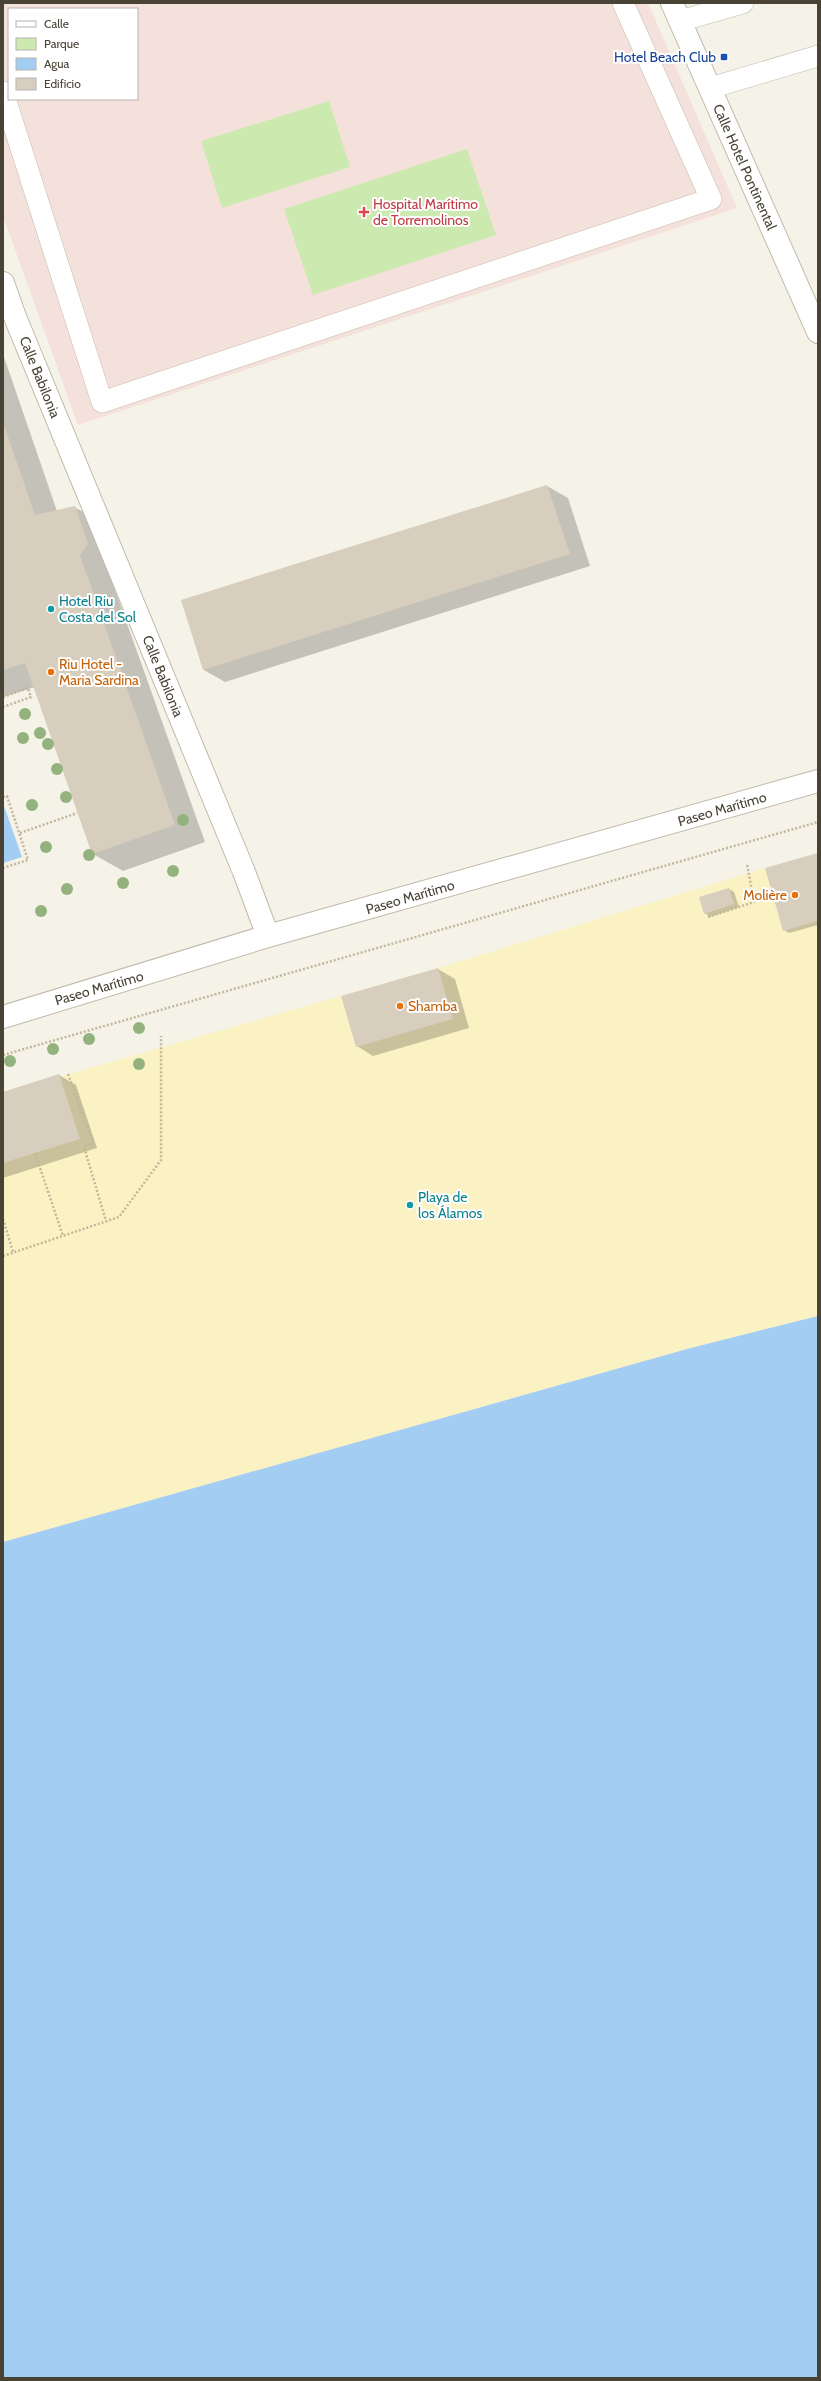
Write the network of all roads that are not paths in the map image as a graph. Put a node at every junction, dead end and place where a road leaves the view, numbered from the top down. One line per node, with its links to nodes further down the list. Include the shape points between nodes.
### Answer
1 (623, 3): 6 (lane, via 711,199 102,402)
2 (744, 3): 3 (lane)
3 (676, 12): 5 (street, Calle Hotel Pontinental)
4 (818, 56): 5 (lane)
5 (710, 88): 8 (street, Calle Hotel Pontinental)
6 (3, 92)
7 (3, 283): 10 (street, Calle Babilonia)
8 (818, 332)
9 (818, 781): 10 (street, Paseo Marítimo)
10 (268, 936): 11 (street, Paseo Marítimo)
11 (3, 1017)

